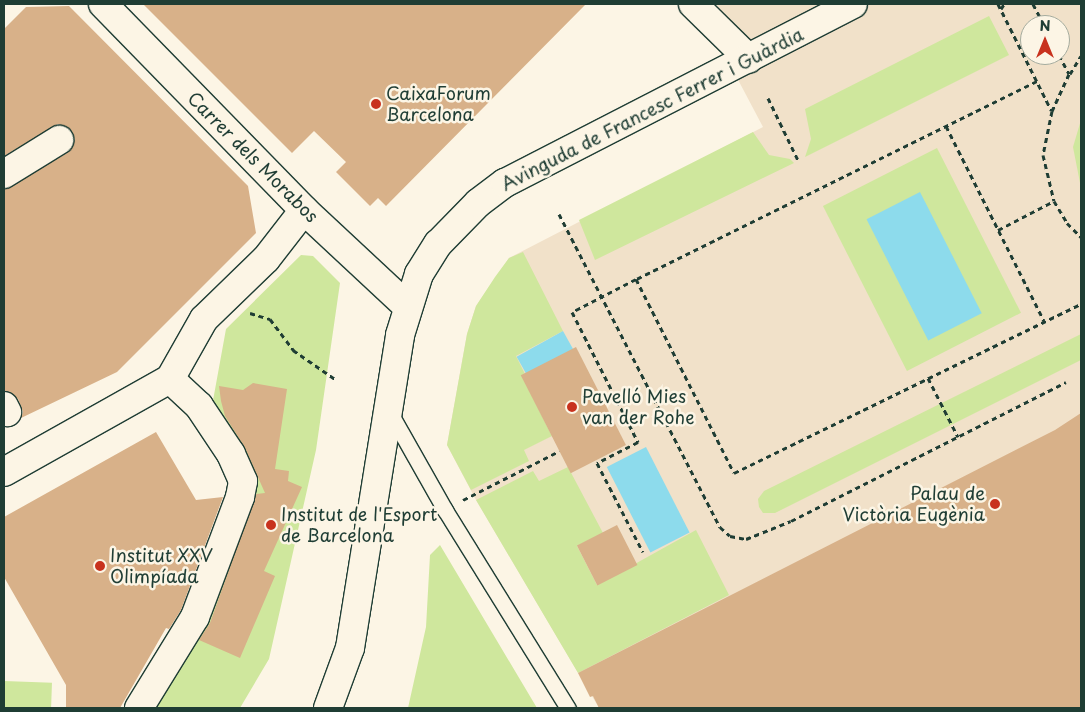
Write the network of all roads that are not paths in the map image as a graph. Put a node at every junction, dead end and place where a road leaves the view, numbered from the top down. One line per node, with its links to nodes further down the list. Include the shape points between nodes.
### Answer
1 (103, 4): 7 (street, Carrer dels Morabos)
2 (693, 4): 4 (street)
3 (852, 4): 4 (street, Avinguda de Francesc Ferrer i Guàrdia)
4 (749, 59): 8 (street, Avinguda de Francesc Ferrer i Guàrdia, via 505,183 478,203 438,244 419,274)
5 (60, 140): 6 (street)
6 (4, 174)
7 (304, 210): 8 (street, Carrer dels Morabos); 9 (street, via 266,259 204,319)
8 (407, 306): 10 (street, Avinguda de Francesc Ferrer i Guàrdia)
9 (170, 379): 11 (street); 12 (street, via 200,406 231,454 243,481 195,617)
10 (386, 406): 13 (street, Avinguda de Francesc Ferrer i Guàrdia, via 350,648); 14 (lane, via 445,510)
11 (4, 472)
12 (139, 708)
13 (328, 708)
14 (568, 708)

